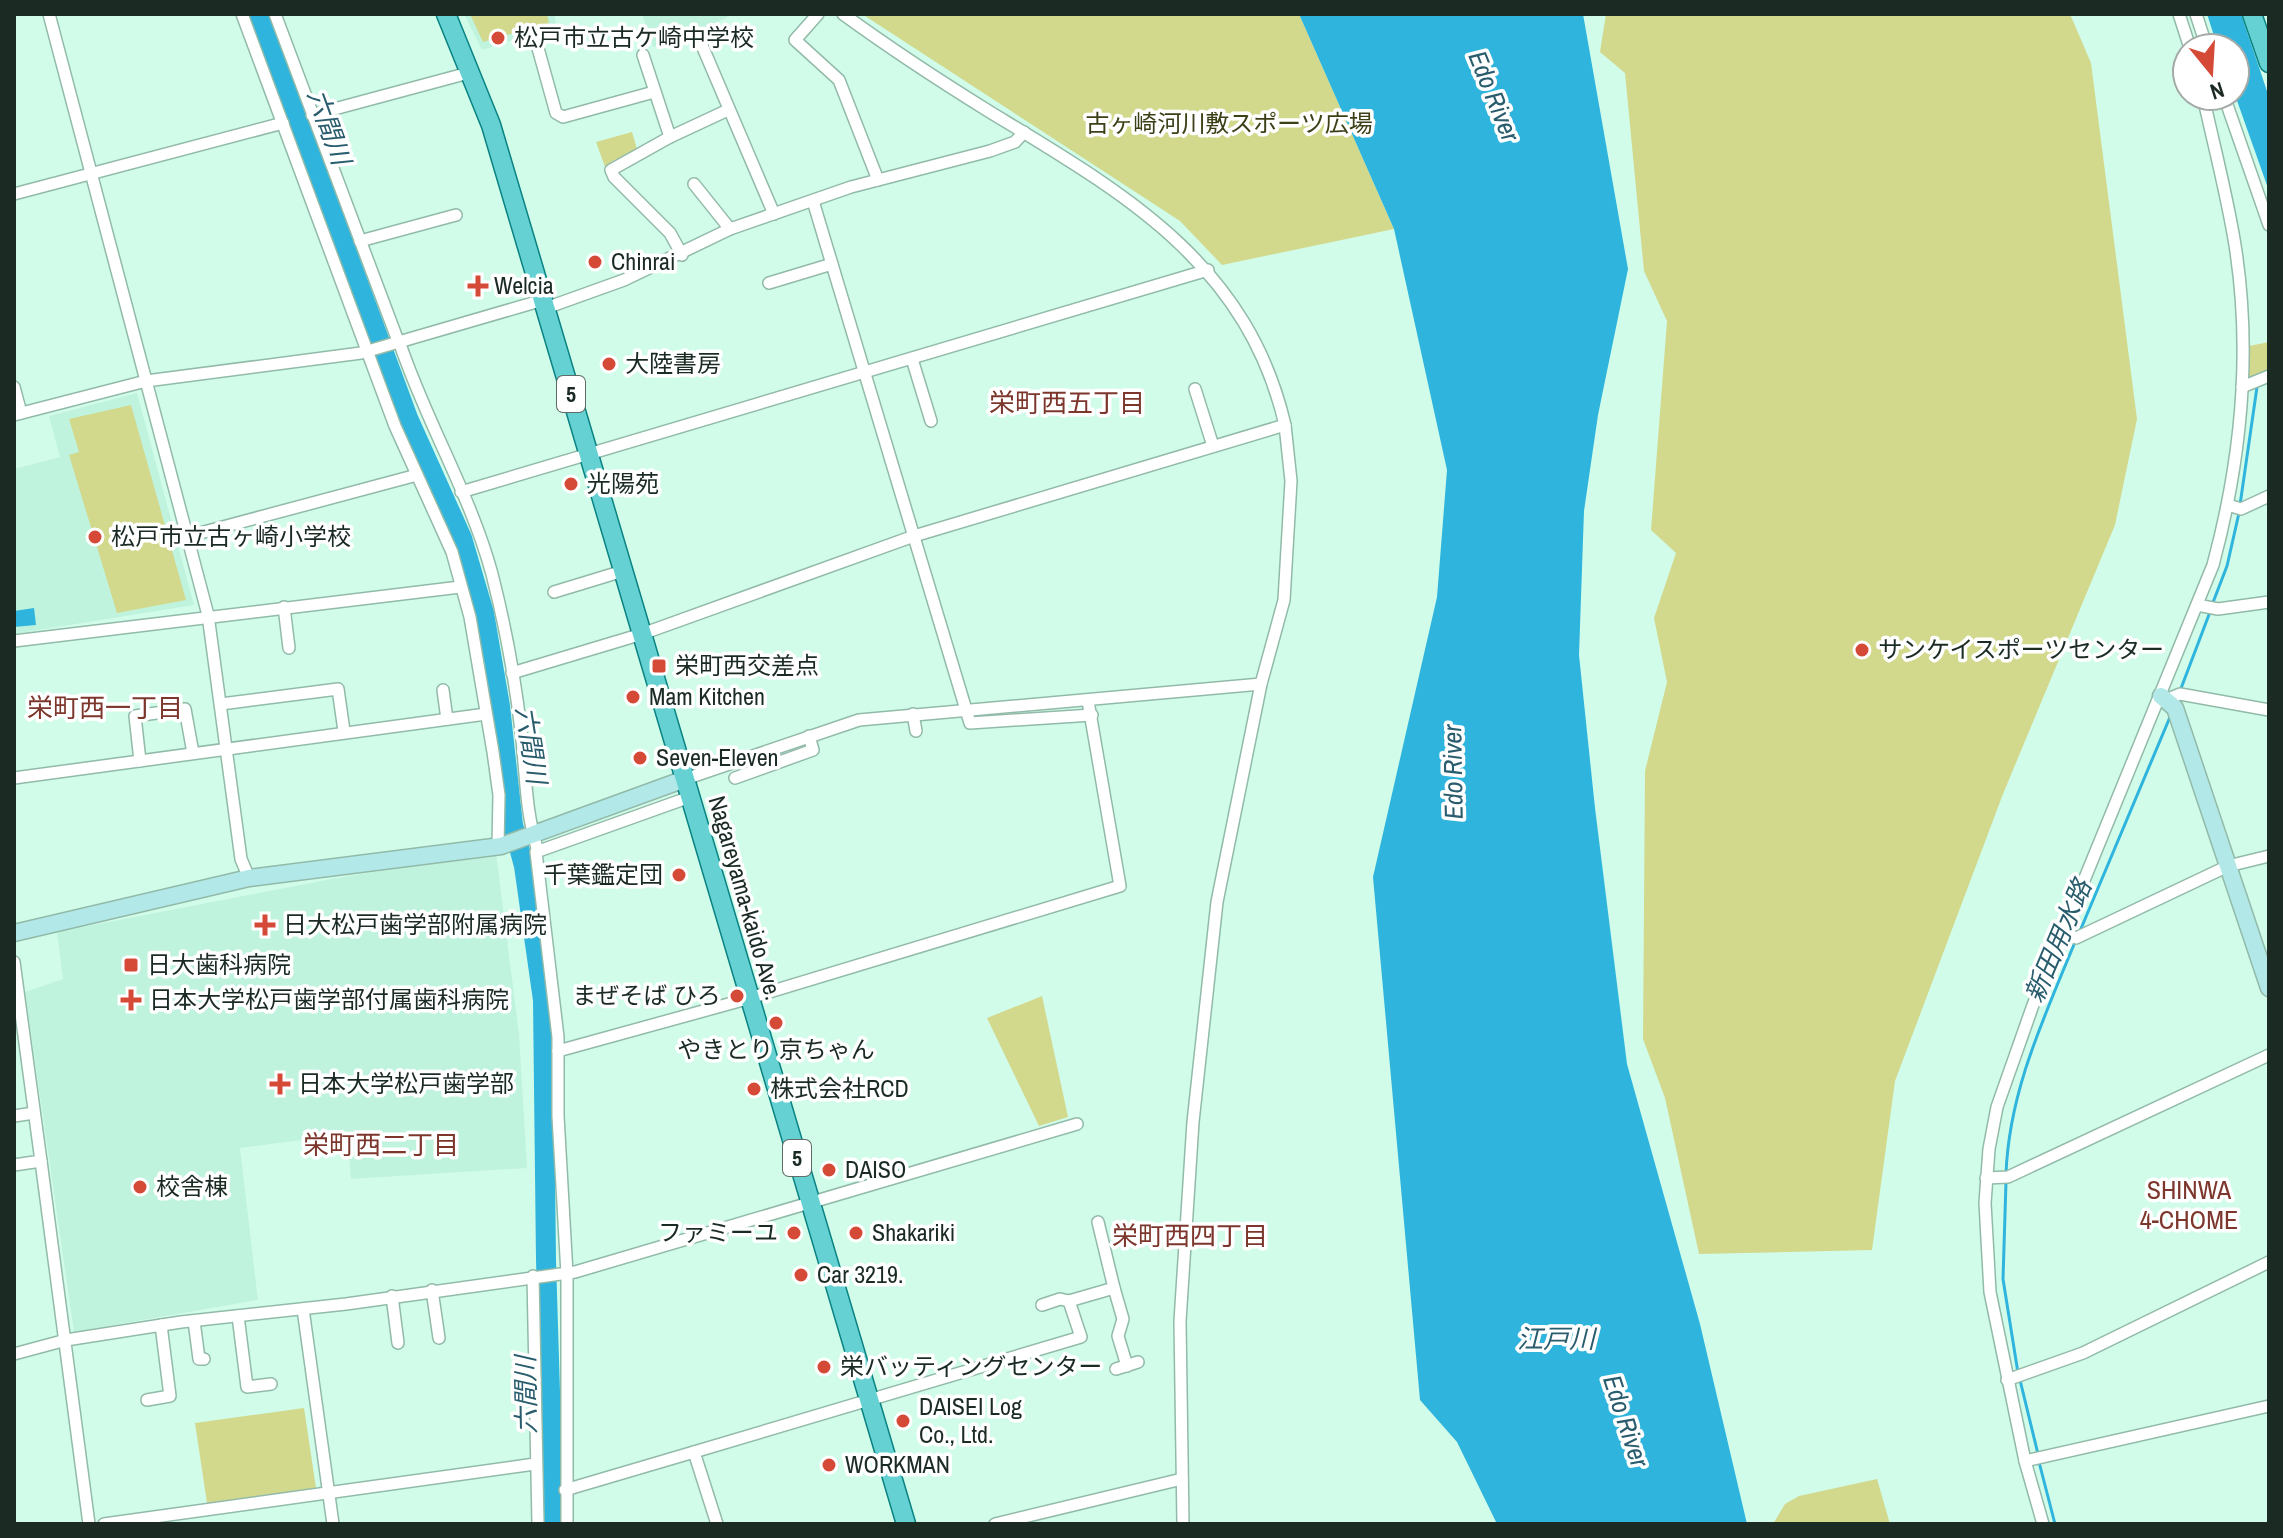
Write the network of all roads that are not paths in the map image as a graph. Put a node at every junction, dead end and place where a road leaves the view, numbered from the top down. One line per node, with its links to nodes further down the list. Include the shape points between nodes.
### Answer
1 (49, 14): 21 (street)
2 (242, 14): 18 (street)
3 (275, 14): 17 (street)
4 (446, 14): 12 (main road, Nagareyama-kaido Ave. / 5)
5 (818, 14): 22 (street, via 795,40 839,80)
6 (843, 14): 19 (street)
7 (2252, 14): 11 (main road)
8 (536, 41): 13 (street, via 556,113 563,117)
9 (701, 43): 14 (street)
10 (643, 55): 13 (street)
11 (2269, 63)
12 (472, 72): 17 (street); 35 (main road, Nagareyama-kaido Ave. / 5)
13 (654, 92): 20 (street)
14 (728, 110): 20 (street); 26 (street)
15 (2206, 112): 43 (street, via 2235,247)
16 (2230, 112): 28 (street)
17 (312, 115): 30 (street)
18 (283, 123): 21 (street); 37 (street)
19 (1024, 132): 22 (street, via 1015,142 990,151); 33 (street, via 1147,213)
20 (670, 137): 31 (street, via 611,170 670,233)
21 (91, 174): 24 (street); 41 (street)
22 (878, 180): 25 (street)
23 (694, 184): 29 (street)
24 (14, 194)
25 (813, 201): 26 (street); 32 (street)
26 (774, 214): 29 (street)
27 (456, 215): 30 (street)
28 (2269, 225)
29 (730, 229): 31 (street)
30 (360, 241): 36 (street)
31 (682, 255): 35 (street)
32 (832, 264): 34 (street); 39 (street)
33 (1208, 270): 38 (street); 47 (street, via 1255,342)
34 (769, 283)
35 (544, 304): 36 (street); 49 (main road, Nagareyama-kaido Ave. / 5)
36 (398, 341): 37 (street); 51 (street)
37 (367, 351): 41 (street); 50 (street)
38 (912, 359): 39 (street); 46 (street)
39 (865, 372): 49 (street); 55 (street)
40 (2269, 376): 43 (street)
41 (146, 381): 45 (street); 54 (street)
42 (14, 387): 45 (street)
43 (2242, 387): 53 (street)
44 (1195, 389): 48 (street)
45 (18, 414)
46 (931, 421)
47 (1285, 425): 48 (street); 67 (street, via 1291,481 1288,564 1281,614)
48 (1213, 446): 55 (street)
49 (589, 454): 51 (street); 56 (main road, Nagareyama-kaido Ave. / 5)
50 (417, 475): 54 (street); 57 (street, via 443,529)
51 (461, 492): 66 (street, via 491,572)
52 (2269, 496): 53 (street, via 2241,509)
53 (2228, 505): 60 (street)
54 (189, 536): 62 (street)
55 (914, 536): 63 (street); 72 (street)
56 (623, 571): 58 (street); 63 (main road, Nagareyama-kaido Ave. / 5)
57 (460, 587): 61 (street); 74 (street)
58 (562, 593)
59 (2269, 602): 60 (street, via 2218,609)
60 (2197, 605): 69 (street)
61 (284, 607): 62 (street); 65 (street)
62 (208, 615): 64 (street); 71 (street)
63 (642, 634): 66 (street); 86 (main road, Nagareyama-kaido Ave. / 5)
64 (14, 641)
65 (289, 648)
66 (512, 673): 87 (street)
67 (1261, 684): 70 (street); 133 (street, via 1208,962 1181,1258)
68 (443, 690): 77 (street)
69 (2164, 697): 73 (street, via 2180,694); 90 (street, via 2175,708); 92 (street)
70 (1088, 701): 72 (street); 76 (street)
71 (221, 704): 78 (street, via 338,689); 81 (street)
72 (966, 710): 75 (street); 76 (street, via 970,723)
73 (2269, 710)
74 (486, 714): 77 (street); 88 (street)
75 (913, 714): 79 (street); 80 (street, via 859,720)
76 (1092, 715): 96 (street, via 1120,886)
77 (447, 719): 78 (street)
78 (344, 731): 81 (street)
79 (916, 731)
80 (809, 736): 85 (street, via 813,750); 86 (street)
81 (226, 749): 82 (street); 91 (street, via 241,859)
82 (193, 753): 83 (street); 83 (street, via 185,709 135,716)
83 (140, 761): 84 (street)
84 (14, 778)
85 (735, 778)
86 (687, 788): 87 (street); 96 (main road, Nagareyama-kaido Ave. / 5)
87 (533, 842): 88 (street); 97 (street)
88 (501, 846): 91 (street)
89 (2269, 856): 90 (street)
90 (2228, 866): 92 (street, via 2076,938); 95 (street)
91 (249, 878): 93 (street)
92 (2062, 932): 104 (street, via 1997,1107)
93 (14, 933)
94 (14, 962): 99 (street)
95 (2269, 988)
96 (750, 998): 97 (street); 105 (main road, Nagareyama-kaido Ave. / 5)
97 (558, 1051): 108 (street)
98 (2269, 1055): 104 (street, via 2008,1177)
99 (34, 1113): 100 (street); 102 (street)
100 (14, 1116)
101 (1077, 1124): 105 (street)
102 (41, 1161): 103 (street); 120 (street)
103 (14, 1165)
104 (1986, 1178): 125 (street, via 1990,1292)
105 (811, 1203): 108 (street); 128 (main road, Nagareyama-kaido Ave. / 5)
106 (1098, 1222): 110 (street)
107 (2269, 1262): 125 (street, via 2083,1353)
108 (567, 1274): 109 (street); 134 (street)
109 (533, 1276): 111 (street); 132 (street)
110 (1114, 1288): 114 (street); 124 (street)
111 (432, 1290): 112 (street); 119 (street)
112 (392, 1296): 115 (street); 121 (street)
113 (1047, 1300): 114 (street)
114 (1069, 1301): 128 (street, via 1081,1337)
115 (303, 1309): 116 (street); 135 (street)
116 (238, 1316): 117 (street); 126 (street, via 247,1387)
117 (194, 1321): 118 (street); 123 (street, via 199,1359)
118 (161, 1325): 120 (street); 127 (street, via 170,1396)
119 (439, 1338)
120 (66, 1340): 122 (street); 136 (street)
121 (398, 1343)
122 (14, 1354)
123 (204, 1359)
124 (1127, 1366)
125 (2007, 1380): 131 (street)
126 (271, 1384)
127 (147, 1400)
128 (870, 1400): 130 (street); 142 (main road, Nagareyama-kaido Ave. / 5)
129 (2269, 1406): 131 (street)
130 (694, 1452): 134 (street); 141 (street)
131 (2025, 1461): 145 (street)
132 (535, 1464): 135 (street); 139 (street)
133 (1182, 1479): 143 (street); 144 (street)
134 (565, 1490): 140 (street)
135 (328, 1494): 137 (street); 138 (street)
136 (89, 1524)
137 (104, 1524)
138 (333, 1524)
139 (538, 1524)
140 (567, 1524)
141 (717, 1524)
142 (906, 1524)
143 (995, 1524)
144 (1183, 1524)
145 (2043, 1524)

